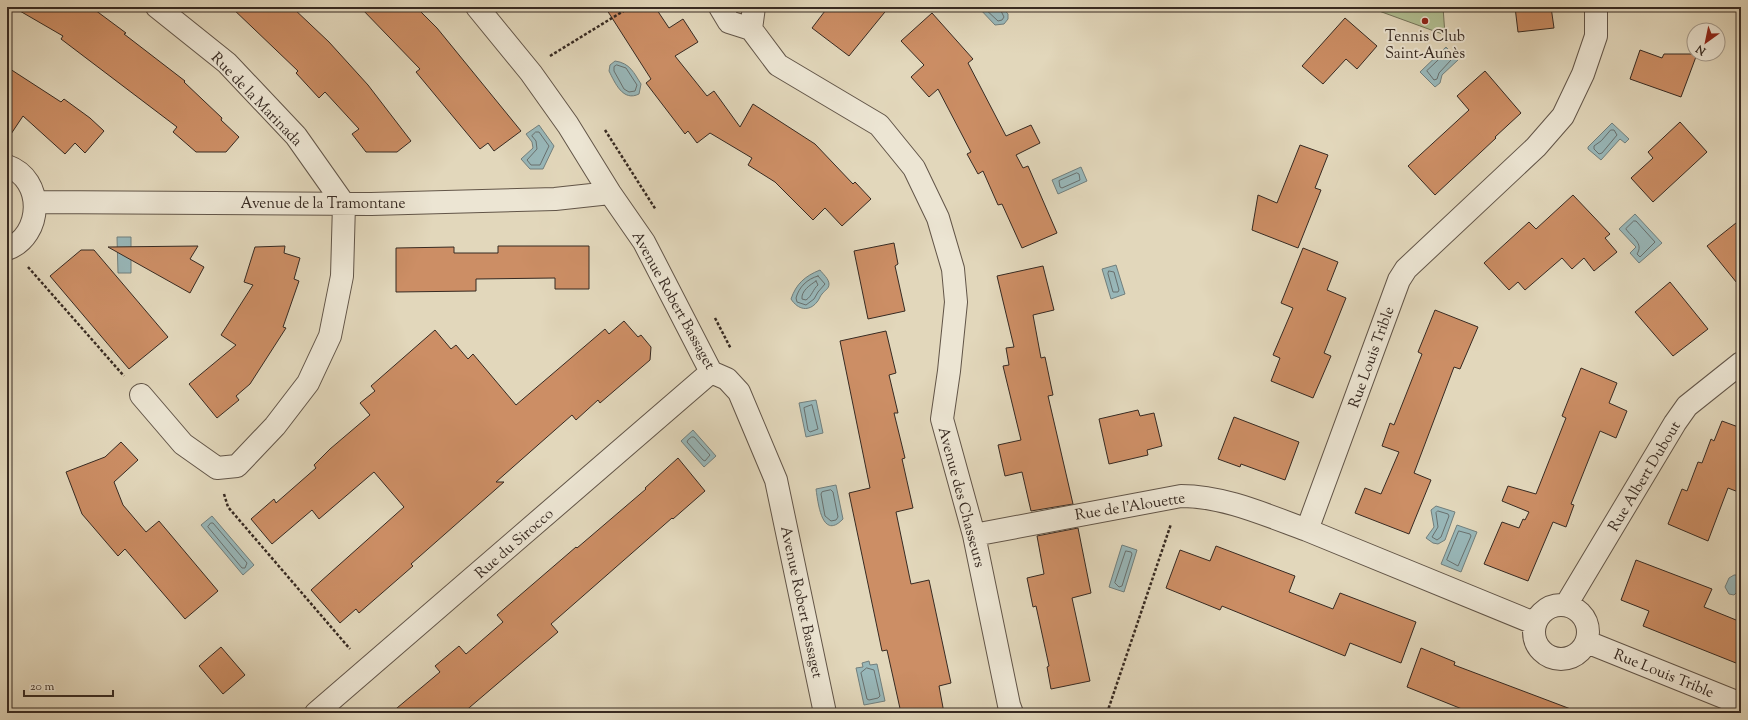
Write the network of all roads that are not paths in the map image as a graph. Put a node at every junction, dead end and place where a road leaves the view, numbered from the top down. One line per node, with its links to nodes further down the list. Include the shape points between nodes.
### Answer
1 (157, 7): 10 (street, Rue de la Marinada, via 227,63 291,130)
2 (477, 7): 8 (street, Avenue Robert Bassaget, via 531,73 568,125)
3 (720, 7): 6 (street, via 729,22)
4 (754, 7): 6 (street)
5 (1596, 7): 15 (street, Rue Louis Trible, via 1596,36 1583,74 1563,116 1536,147 1406,269 1399,280)
6 (752, 29): 16 (street, Avenue des Chasseurs, via 778,65 879,125 914,168 938,218 953,269 956,302 942,419)
7 (7, 166): 9 (street, via 24,177 32,188)
8 (610, 193): 10 (street, Avenue de la Tramontane, via 555,199); 13 (street, Avenue Robert Bassaget, via 644,242)
9 (36, 202): 10 (street, Avenue de la Tramontane); 11 (street, via 31,228 24,239)
10 (344, 204): 14 (street, via 342,276 330,336 308,383 275,426 237,466 217,468 183,444)
11 (10, 248)
12 (1741, 363): 17 (street, Rue Albert Dubout, via 1687,406)
13 (711, 372): 21 (street, Rue du Sirocco); 22 (street, Avenue Robert Bassaget, via 727,379 739,392 776,480)
14 (141, 395)
15 (1307, 530): 16 (street, Rue de l'Alouette, via 1218,500 1180,496); 18 (street)
16 (974, 535): 23 (street, Avenue des Chasseurs)
17 (1566, 605): 18 (street, via 1551,606 1544,610); 19 (street, via 1575,608 1587,623)
18 (1534, 623): 19 (street, via 1534,640 1540,651 1551,658 1568,659 1576,655)
19 (1587, 642): 20 (street, Rue Louis Trible)
20 (1741, 704)
21 (316, 713)
22 (825, 713)
23 (1012, 713)

